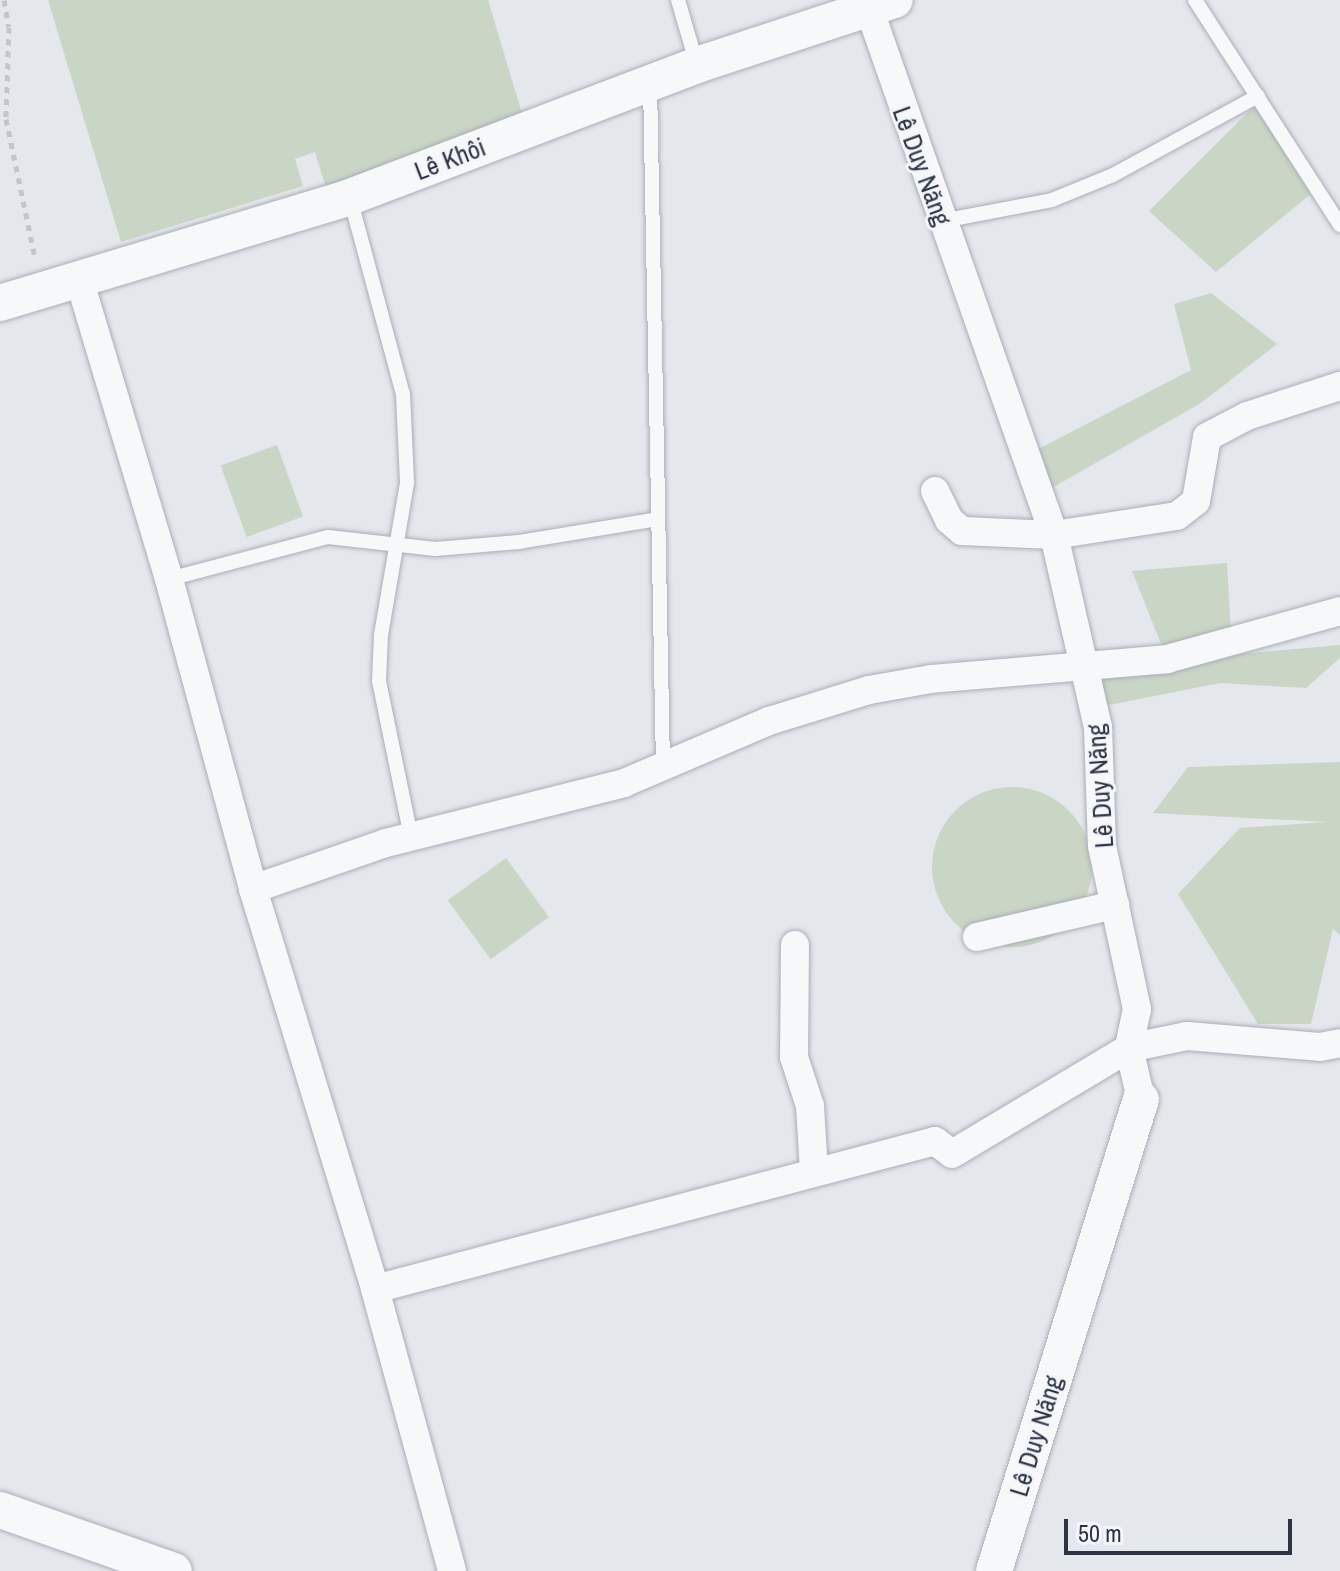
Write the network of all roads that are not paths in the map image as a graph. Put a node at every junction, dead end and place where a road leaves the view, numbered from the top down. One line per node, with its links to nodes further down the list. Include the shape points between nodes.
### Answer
1 (678, 0): 4 (lane)
2 (1195, 0): 6 (lane)
3 (875, 3): 4 (street, Lê Khôi); 8 (street, Lê Duy Năng)
4 (697, 65): 5 (street, Lê Khôi)
5 (650, 83): 7 (street, Lê Khôi); 14 (lane)
6 (1258, 96): 8 (lane, via 1113,175 1052,200); 9 (lane)
7 (350, 197): 10 (street, Lê Khôi); 16 (lane, via 403,394 407,483)
8 (942, 221): 15 (street, Lê Duy Năng)
9 (1340, 225)
10 (79, 279): 11 (street, Lê Khôi); 17 (street)
11 (0, 303)
12 (1340, 386): 15 (street, via 1247,416 1207,437 1196,501 1177,516)
13 (935, 491): 15 (street, via 949,520 962,531)
14 (658, 519): 16 (lane, via 505,543 435,549); 20 (lane)
15 (1054, 535): 19 (street, Lê Duy Năng)
16 (397, 542): 17 (lane, via 328,537); 21 (lane, via 379,681)
17 (169, 579): 22 (street)
18 (1340, 611): 19 (street, via 1167,659)
19 (1085, 666): 20 (street, via 869,690 769,721); 23 (street, Lê Duy Năng, via 1098,727 1102,846)
20 (663, 768): 21 (street, via 624,783)
21 (411, 837): 22 (street)
22 (253, 889): 30 (street)
23 (1115, 905): 24 (street); 27 (street, Lê Duy Năng, via 1137,1009)
24 (977, 937)
25 (795, 945): 29 (street, via 794,1057 810,1106)
26 (1340, 1043): 27 (street, via 1320,1047 1187,1036)
27 (1129, 1048): 28 (street, Lê Duy Năng); 29 (street, via 952,1154 935,1141)
28 (1141, 1099): 34 (street, Lê Duy Năng)
29 (814, 1172): 30 (street)
30 (375, 1289): 33 (street)
31 (0, 1510): 32 (street)
32 (174, 1571)
33 (452, 1571)
34 (994, 1571)

